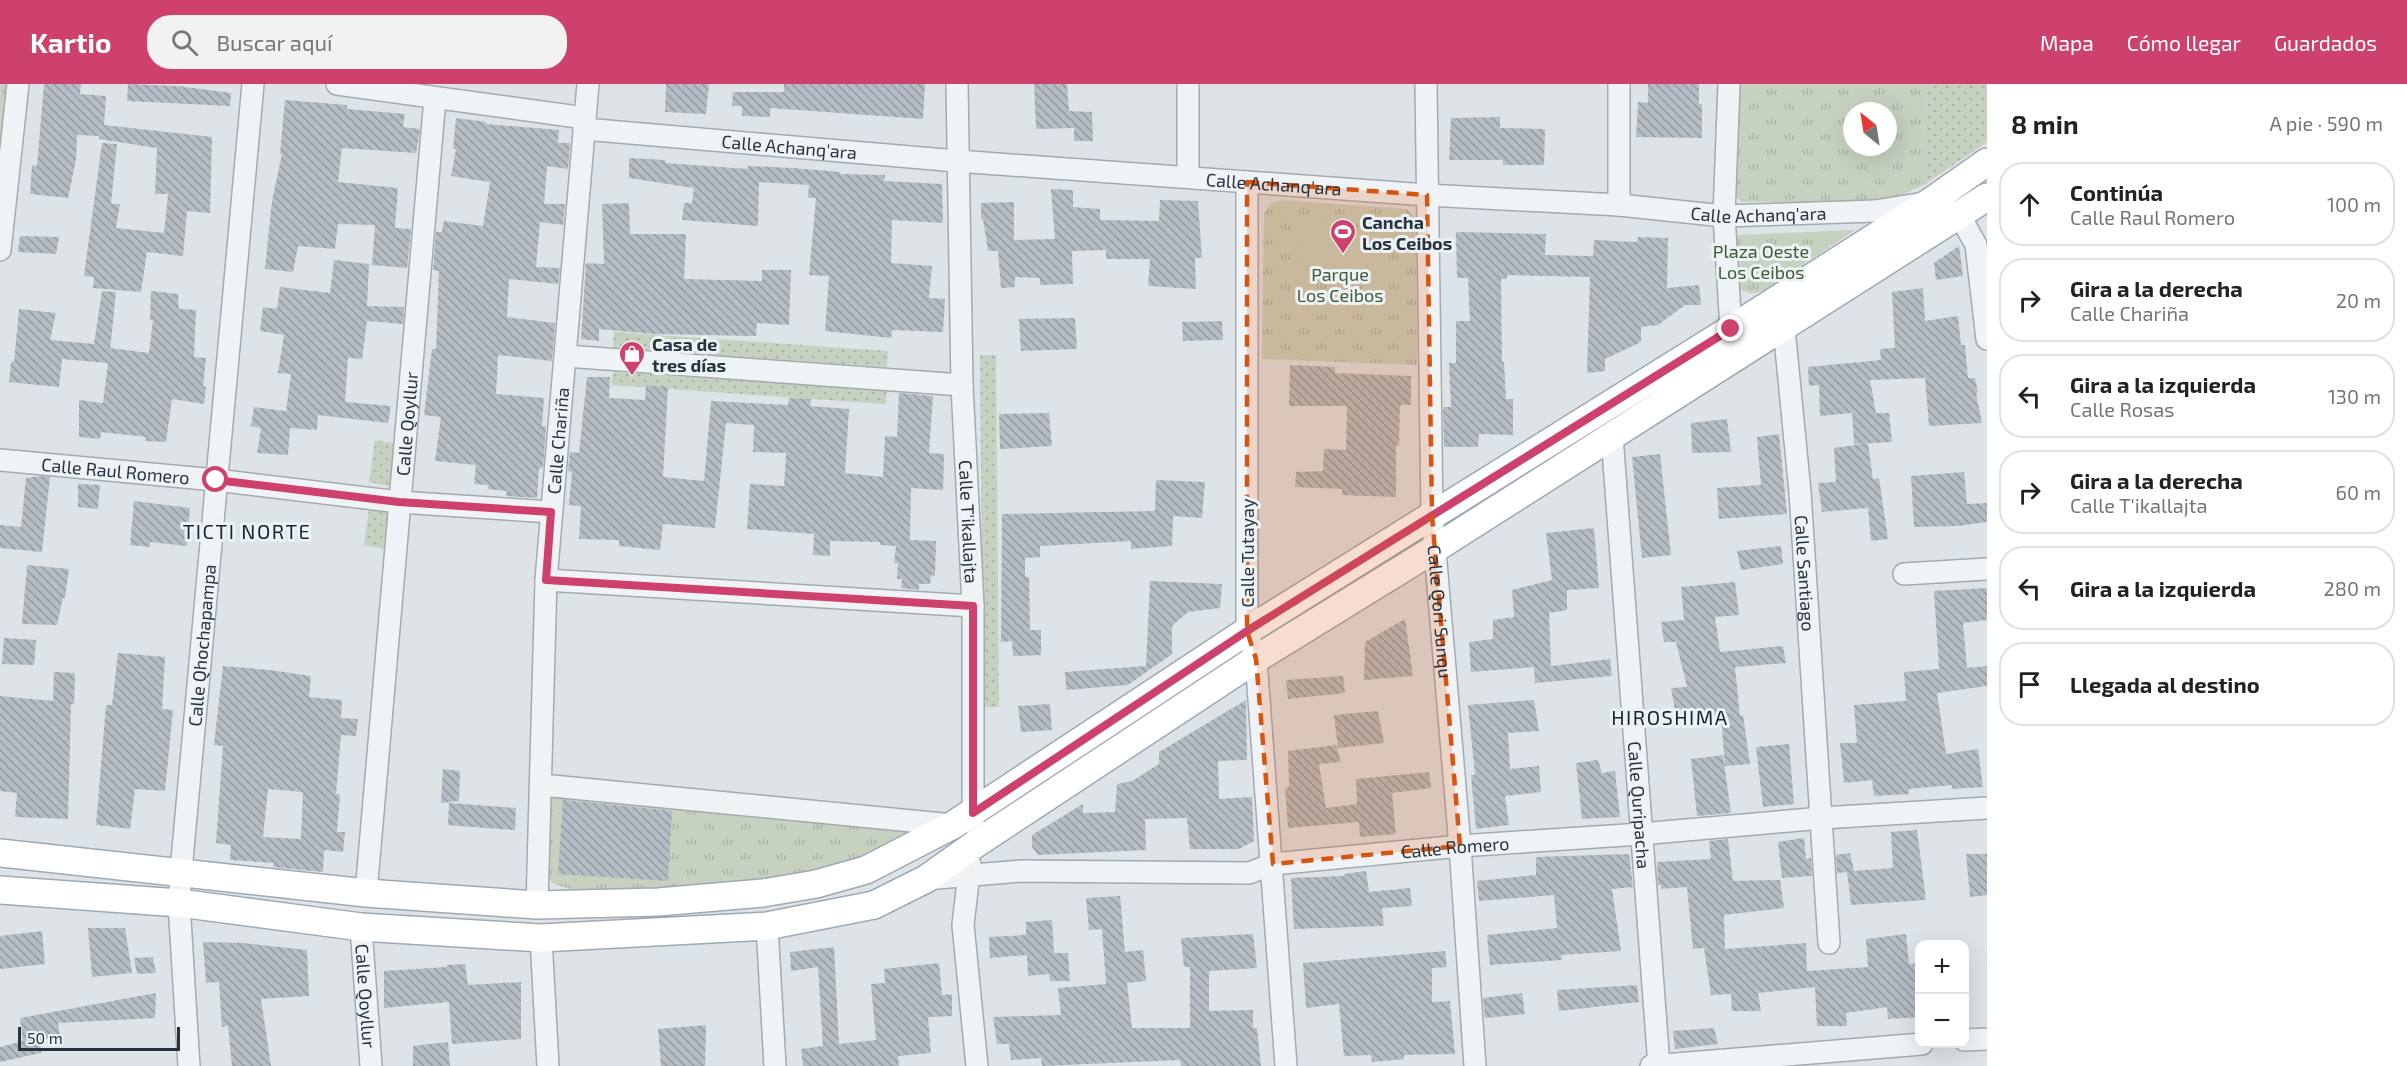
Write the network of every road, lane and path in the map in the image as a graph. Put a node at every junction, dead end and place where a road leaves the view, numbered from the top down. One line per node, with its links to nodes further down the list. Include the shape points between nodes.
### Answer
1 (18, 84): 22 (street)
2 (253, 84): 30 (street, Calle Qhochapampa)
3 (337, 84): 10 (street, Calle Achanq'ara)
4 (588, 84): 11 (street, Calle Chariña)
5 (957, 84): 12 (street, Calle T'ikallajta)
6 (1188, 84): 14 (street)
7 (1426, 84): 16 (street, Calle Qori Sunqu)
8 (1619, 84): 19 (street)
9 (1729, 84): 20 (street)
10 (435, 98): 11 (street, Calle Achanq'ara); 31 (street, Calle Qoyllur)
11 (585, 123): 12 (street, Calle Achanq'ara); 26 (street, Calle Chariña)
12 (957, 161): 14 (street, Calle Achanq'ara); 27 (street, Calle T'ikallajta)
13 (1987, 162): 18 (main road)
14 (1188, 176): 15 (street, Calle Achanq'ara)
15 (1247, 182): 16 (street, Calle Achanq'ara); 39 (street, Calle Tutayay)
16 (1427, 195): 19 (street, Calle Achanq'ara); 33 (street, Calle Qori Sunqu)
17 (1987, 197): 21 (main road)
18 (1930, 202): 20 (street, Calle Achanq'ara, via 1875,211); 21 (street); 24 (main road)
19 (1619, 205): 20 (street, Calle Achanq'ara)
20 (1724, 216): 24 (street)
21 (1960, 216): 23 (main road); 25 (street, via 1976,245)
22 (0, 250)
23 (1784, 328): 28 (main road); 43 (street, Calle Santiago, via 1800,492)
24 (1731, 329): 33 (main road)
25 (1987, 339)
26 (566, 357): 27 (street); 32 (street, Calle Chariña)
27 (962, 385): 38 (street, Calle T'ikallajta)
28 (1612, 436): 34 (main road); 45 (street, Calle Quripacha)
29 (0, 460): 30 (street, Calle Raul Romero)
30 (216, 480): 31 (street, Calle Raul Romero); 50 (street, Calle Qhochapampa)
31 (399, 502): 32 (street, Calle Raul Romero); 54 (street, Calle Qoyllur)
32 (551, 512): 37 (street, Calle Chariña)
33 (1432, 515): 34 (street, Calle Qori Sunqu); 39 (main road)
34 (1436, 548): 40 (main road); 47 (street, Calle Qori Sunqu)
35 (1987, 569): 36 (street)
36 (1904, 574)
37 (546, 580): 38 (street); 41 (street, Calle Chariña)
38 (973, 606): 44 (street, Calle T'ikallajta)
39 (1247, 631): 40 (street, Calle Tutayay); 44 (main road)
40 (1256, 659): 46 (main road); 49 (street, Calle Tutayay)
41 (542, 785): 44 (street); 56 (street, Calle Chariña)
42 (1987, 808): 43 (street, Calle Romero)
43 (1822, 818): 45 (street, Calle Romero); 60 (street, Calle Santiago)
44 (963, 819): 46 (street, Calle T'ikallajta); 56 (main road, via 866,870 816,884 658,902)
45 (1641, 834): 47 (street, Calle Romero); 73 (street, Calle Quripacha)
46 (974, 845): 51 (street, Calle T'ikallajta); 52 (main road)
47 (1460, 846): 49 (street, Calle Romero); 71 (street, Calle Qori Sunqu)
48 (0, 853): 50 (main road)
49 (1273, 864): 51 (street, Calle Romero, via 1248,873 1021,871); 70 (street, Calle Tutayay)
50 (181, 871): 54 (main road); 55 (street, Calle Qhochapampa)
51 (967, 876): 52 (street, Calle Romero); 69 (street, Calle T'ikallajta, via 963,925)
52 (926, 879): 57 (main road, via 874,905)
53 (0, 890): 55 (main road)
54 (366, 893): 56 (main road)
55 (180, 903): 58 (main road); 65 (street, Calle Qhochapampa)
56 (537, 905)
57 (767, 926): 59 (main road); 68 (street)
58 (361, 927): 59 (main road); 66 (street, Calle Qoyllur)
59 (541, 938): 67 (street)
60 (1829, 943)
61 (1987, 1039): 62 (street)
62 (1969, 1040)
63 (1915, 1045): 64 (street)
64 (1830, 1058): 73 (street)
65 (189, 1066)
66 (371, 1066)
67 (548, 1066)
68 (776, 1066)
69 (977, 1066)
70 (1286, 1066)
71 (1475, 1066)
72 (1650, 1066): 73 (street)
73 (1659, 1066)

